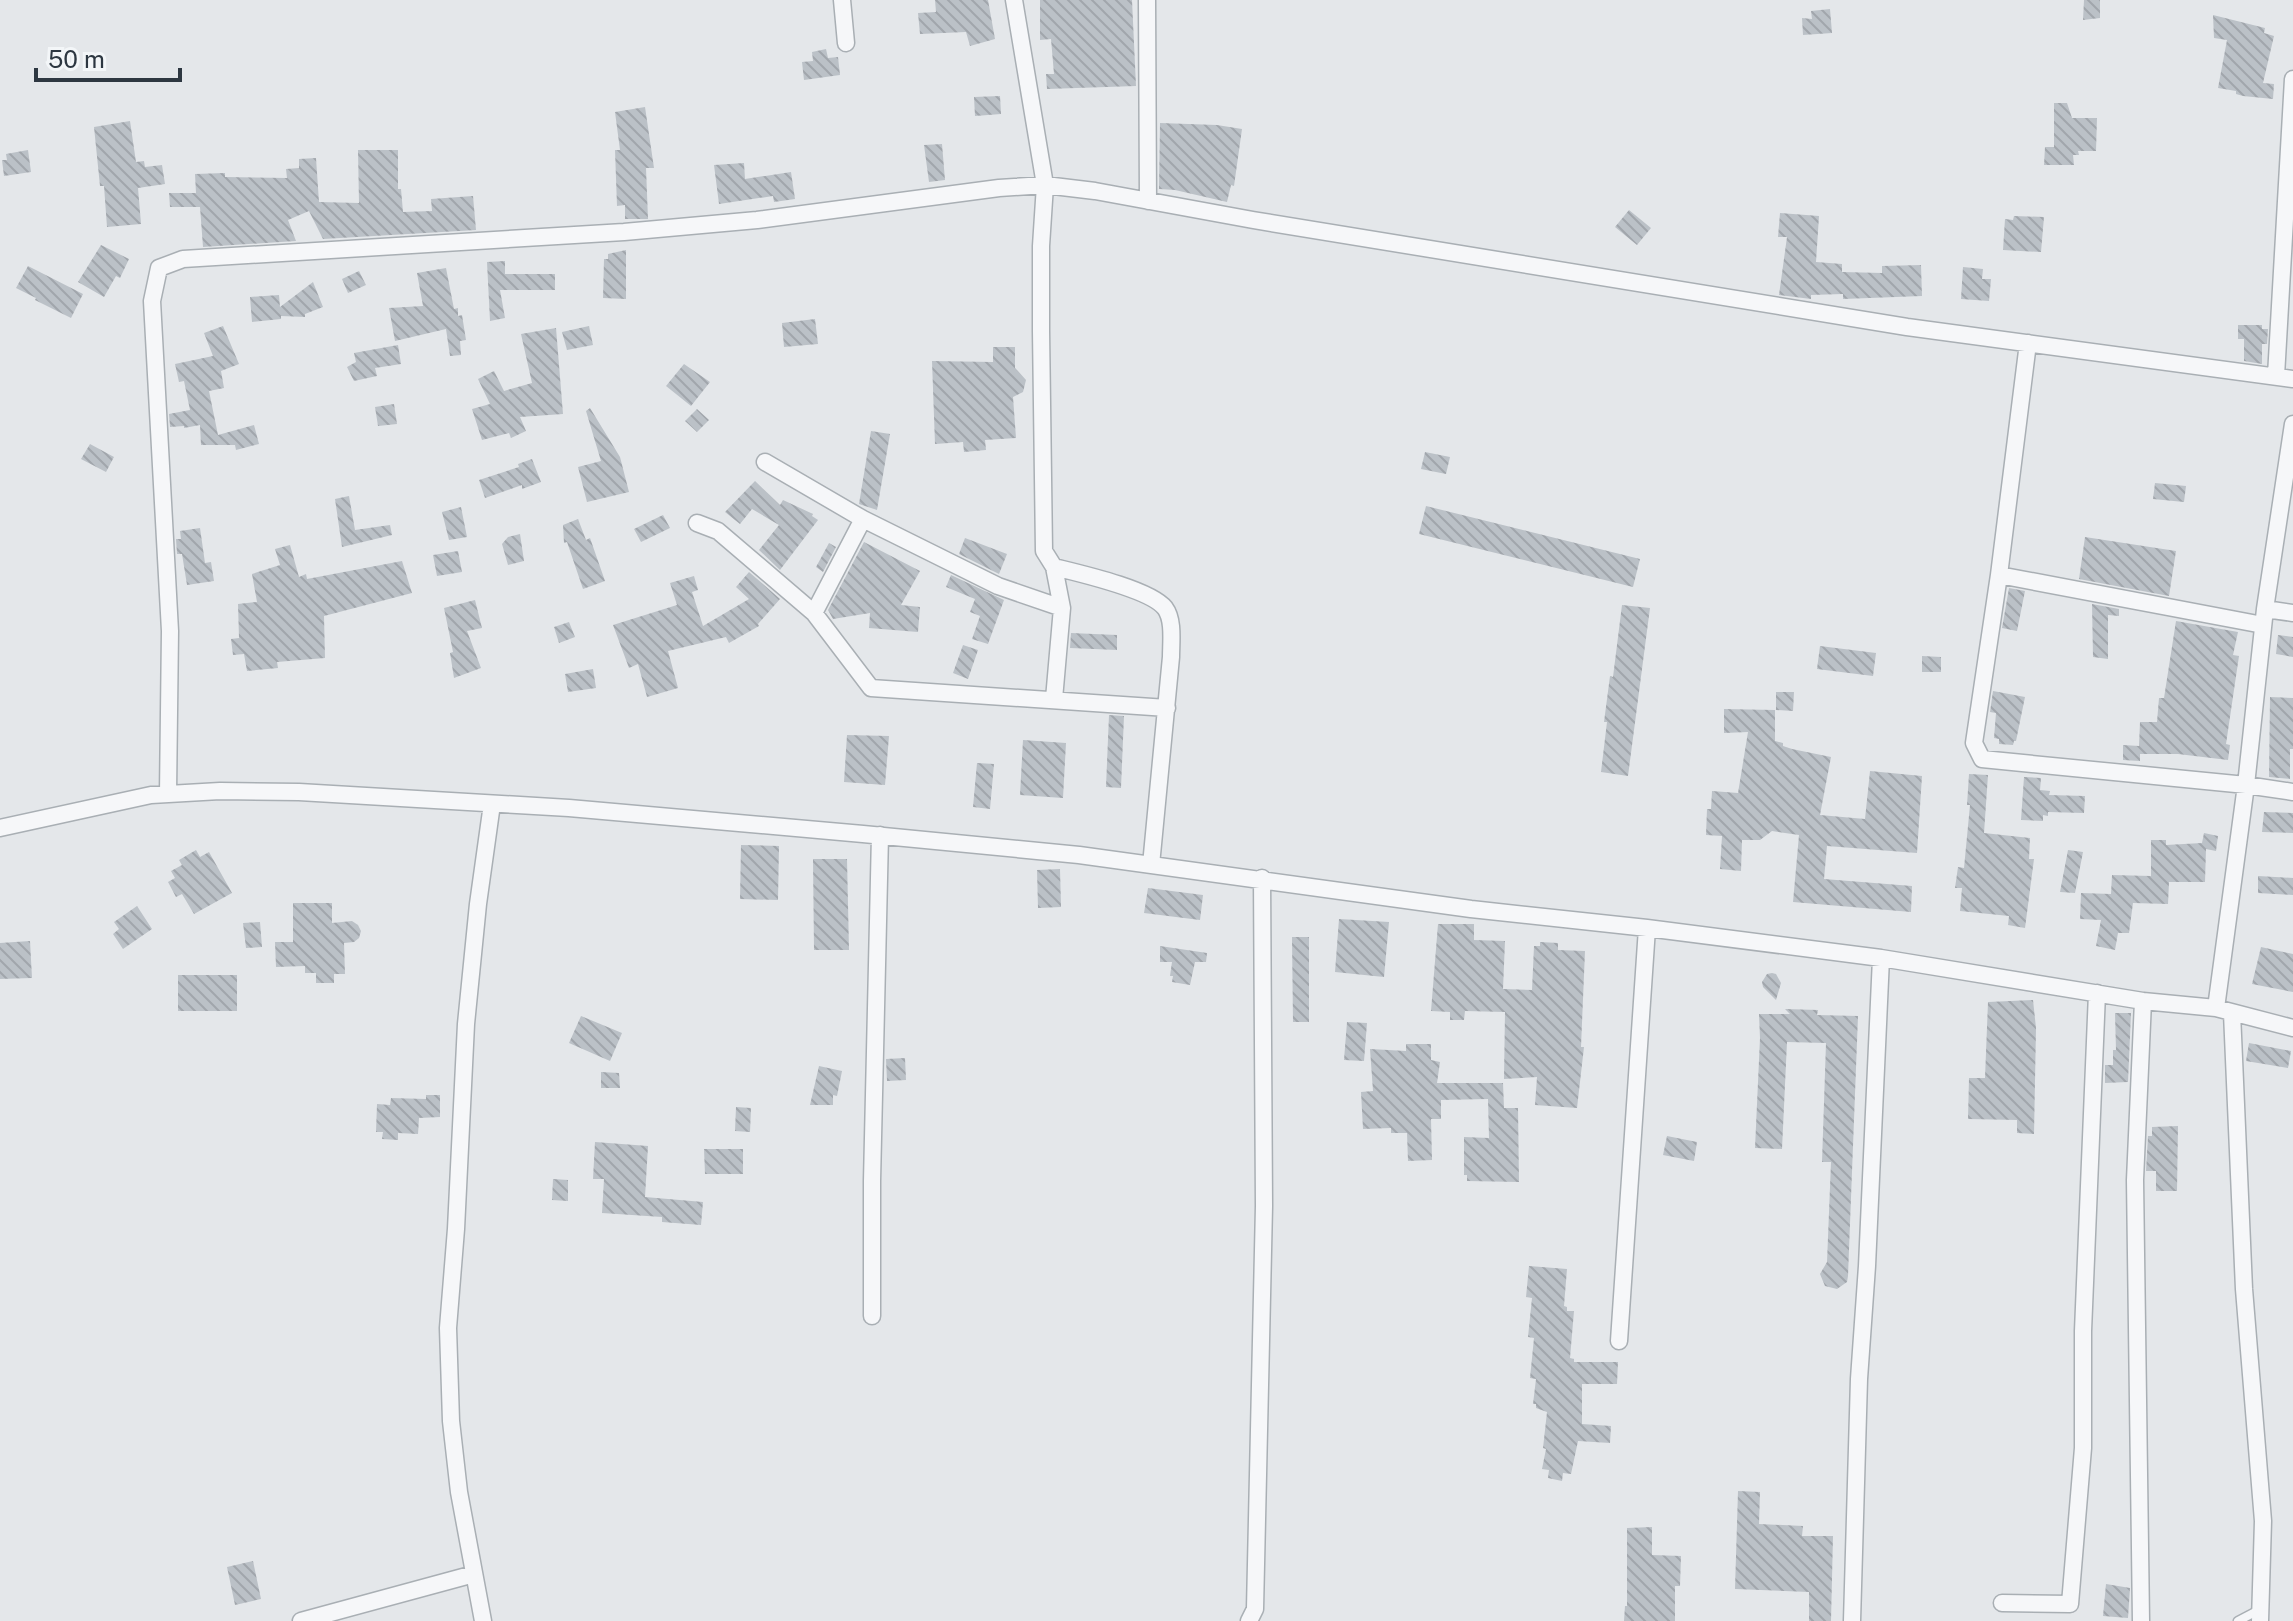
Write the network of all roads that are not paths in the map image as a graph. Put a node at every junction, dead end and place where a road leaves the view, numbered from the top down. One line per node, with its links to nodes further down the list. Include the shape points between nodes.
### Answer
1 (842, 0): 4 (street)
2 (1014, 0): 6 (street)
3 (1147, 0): 7 (street)
4 (846, 43)
5 (2293, 79): 9 (street)
6 (1045, 185): 7 (street); 14 (street, via 1041,521 1044,551); 24 (street, via 728,223 183,259 159,268 152,301 170,631)
7 (1148, 201): 8 (street)
8 (2028, 343): 9 (street); 15 (street)
9 (2285, 378)
10 (2293, 424): 19 (street)
11 (765, 462): 12 (street)
12 (863, 519): 16 (street, via 998,586); 17 (street)
13 (697, 523): 17 (street, via 718,531)
14 (1054, 567): 16 (street); 21 (street, via 1104,579 1156,600 1167,610 1172,632)
15 (1999, 575): 19 (street); 22 (street, via 1974,743 1982,759)
16 (1062, 608): 20 (street)
17 (814, 613): 20 (street, via 871,688)
18 (2293, 613): 19 (street)
19 (2264, 617): 22 (street)
20 (1054, 699): 21 (street)
21 (1167, 708): 28 (street)
22 (2246, 785): 23 (street); 34 (street)
23 (2293, 792)
24 (168, 794): 25 (street, via 299,792); 26 (street)
25 (492, 804): 27 (street); 38 (street, via 466,1024 448,1328 451,1421)
26 (0, 828)
27 (880, 835): 28 (street); 36 (street)
28 (1151, 865): 29 (street)
29 (1262, 878): 30 (street); 43 (street, via 1260,1449 1255,1601)
30 (1647, 928): 31 (street); 37 (street)
31 (1881, 958): 32 (street); 44 (street)
32 (2097, 993): 33 (street); 39 (street, via 2083,1448 2070,1604)
33 (2143, 1001): 34 (street); 45 (street, via 2135,1180)
34 (2224, 1010): 35 (street); 40 (street, via 2263,1521)
35 (2293, 1028)
36 (872, 1316)
37 (1619, 1341)
38 (474, 1574): 41 (street); 42 (street)
39 (2002, 1603)
40 (2261, 1615): 46 (lane)
41 (301, 1621)
42 (483, 1621)
43 (1249, 1621)
44 (1852, 1621)
45 (2141, 1621)
46 (2238, 1621)

